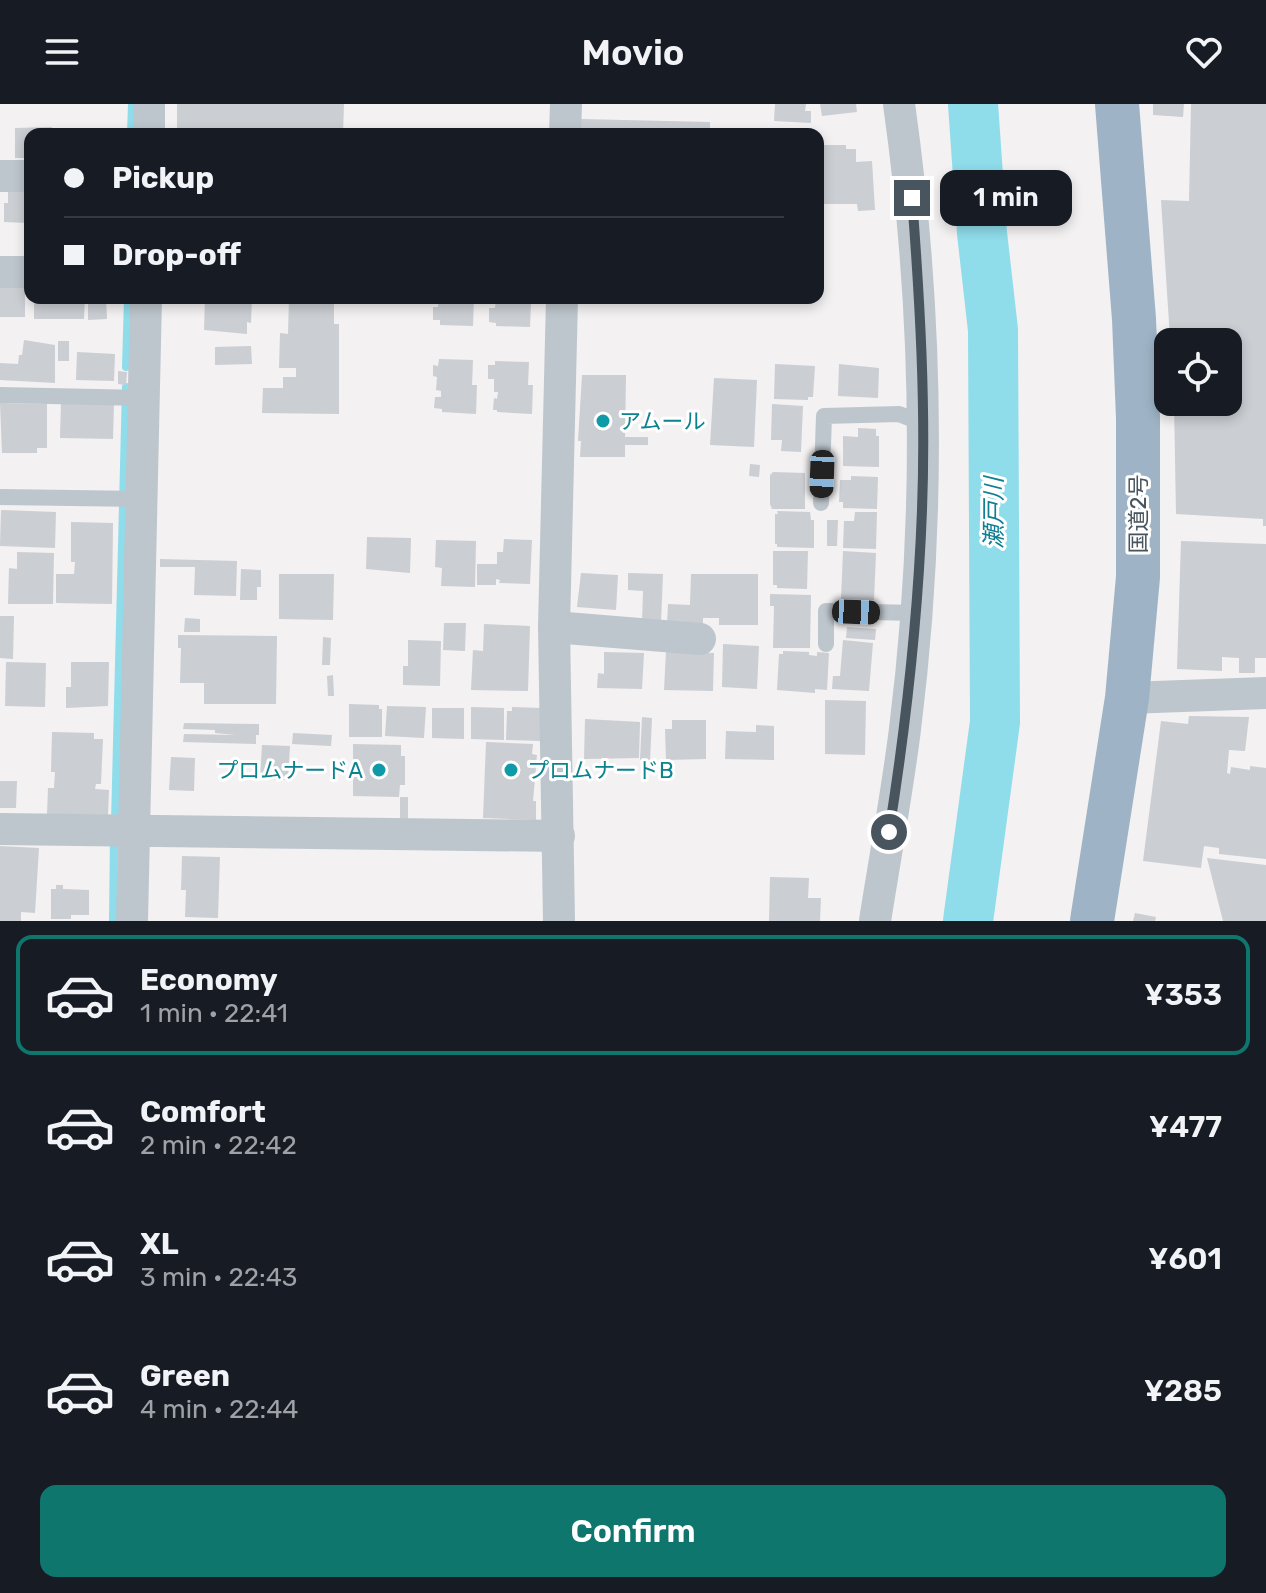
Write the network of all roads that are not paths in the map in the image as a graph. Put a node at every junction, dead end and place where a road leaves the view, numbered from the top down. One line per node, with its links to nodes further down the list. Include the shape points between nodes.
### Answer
1 (149, 104): 6 (street)
2 (566, 104): 7 (street)
3 (899, 104): 16 (street, via 919,293)
4 (1088, 104): 32 (highway, 国道2号, via 1106,334 1109,577 1098,721)
5 (1117, 104): 25 (highway, 国道2号, via 1138,418 1138,577)
6 (149, 128)
7 (565, 128)
8 (0, 176): 9 (street)
9 (24, 176)
10 (0, 272): 11 (street)
11 (24, 272)
12 (145, 304): 15 (street)
13 (562, 304): 21 (street)
14 (0, 395): 15 (lane)
15 (132, 398): 18 (street)
16 (922, 423): 19 (lane, via 899,414 824,416); 20 (street)
17 (0, 497): 18 (lane)
18 (132, 499): 27 (street)
19 (821, 503)
20 (916, 613): 23 (lane, via 826,611); 31 (street, via 905,729)
21 (554, 627): 22 (street); 28 (street)
22 (700, 639)
23 (826, 644)
24 (1266, 693): 25 (street)
25 (1127, 698): 33 (highway, 国道2号)
26 (0, 829): 27 (street)
27 (122, 831): 28 (street); 29 (street)
28 (559, 836): 30 (street)
29 (132, 921)
30 (559, 921)
31 (875, 921)
32 (1066, 921)
33 (1092, 921)

